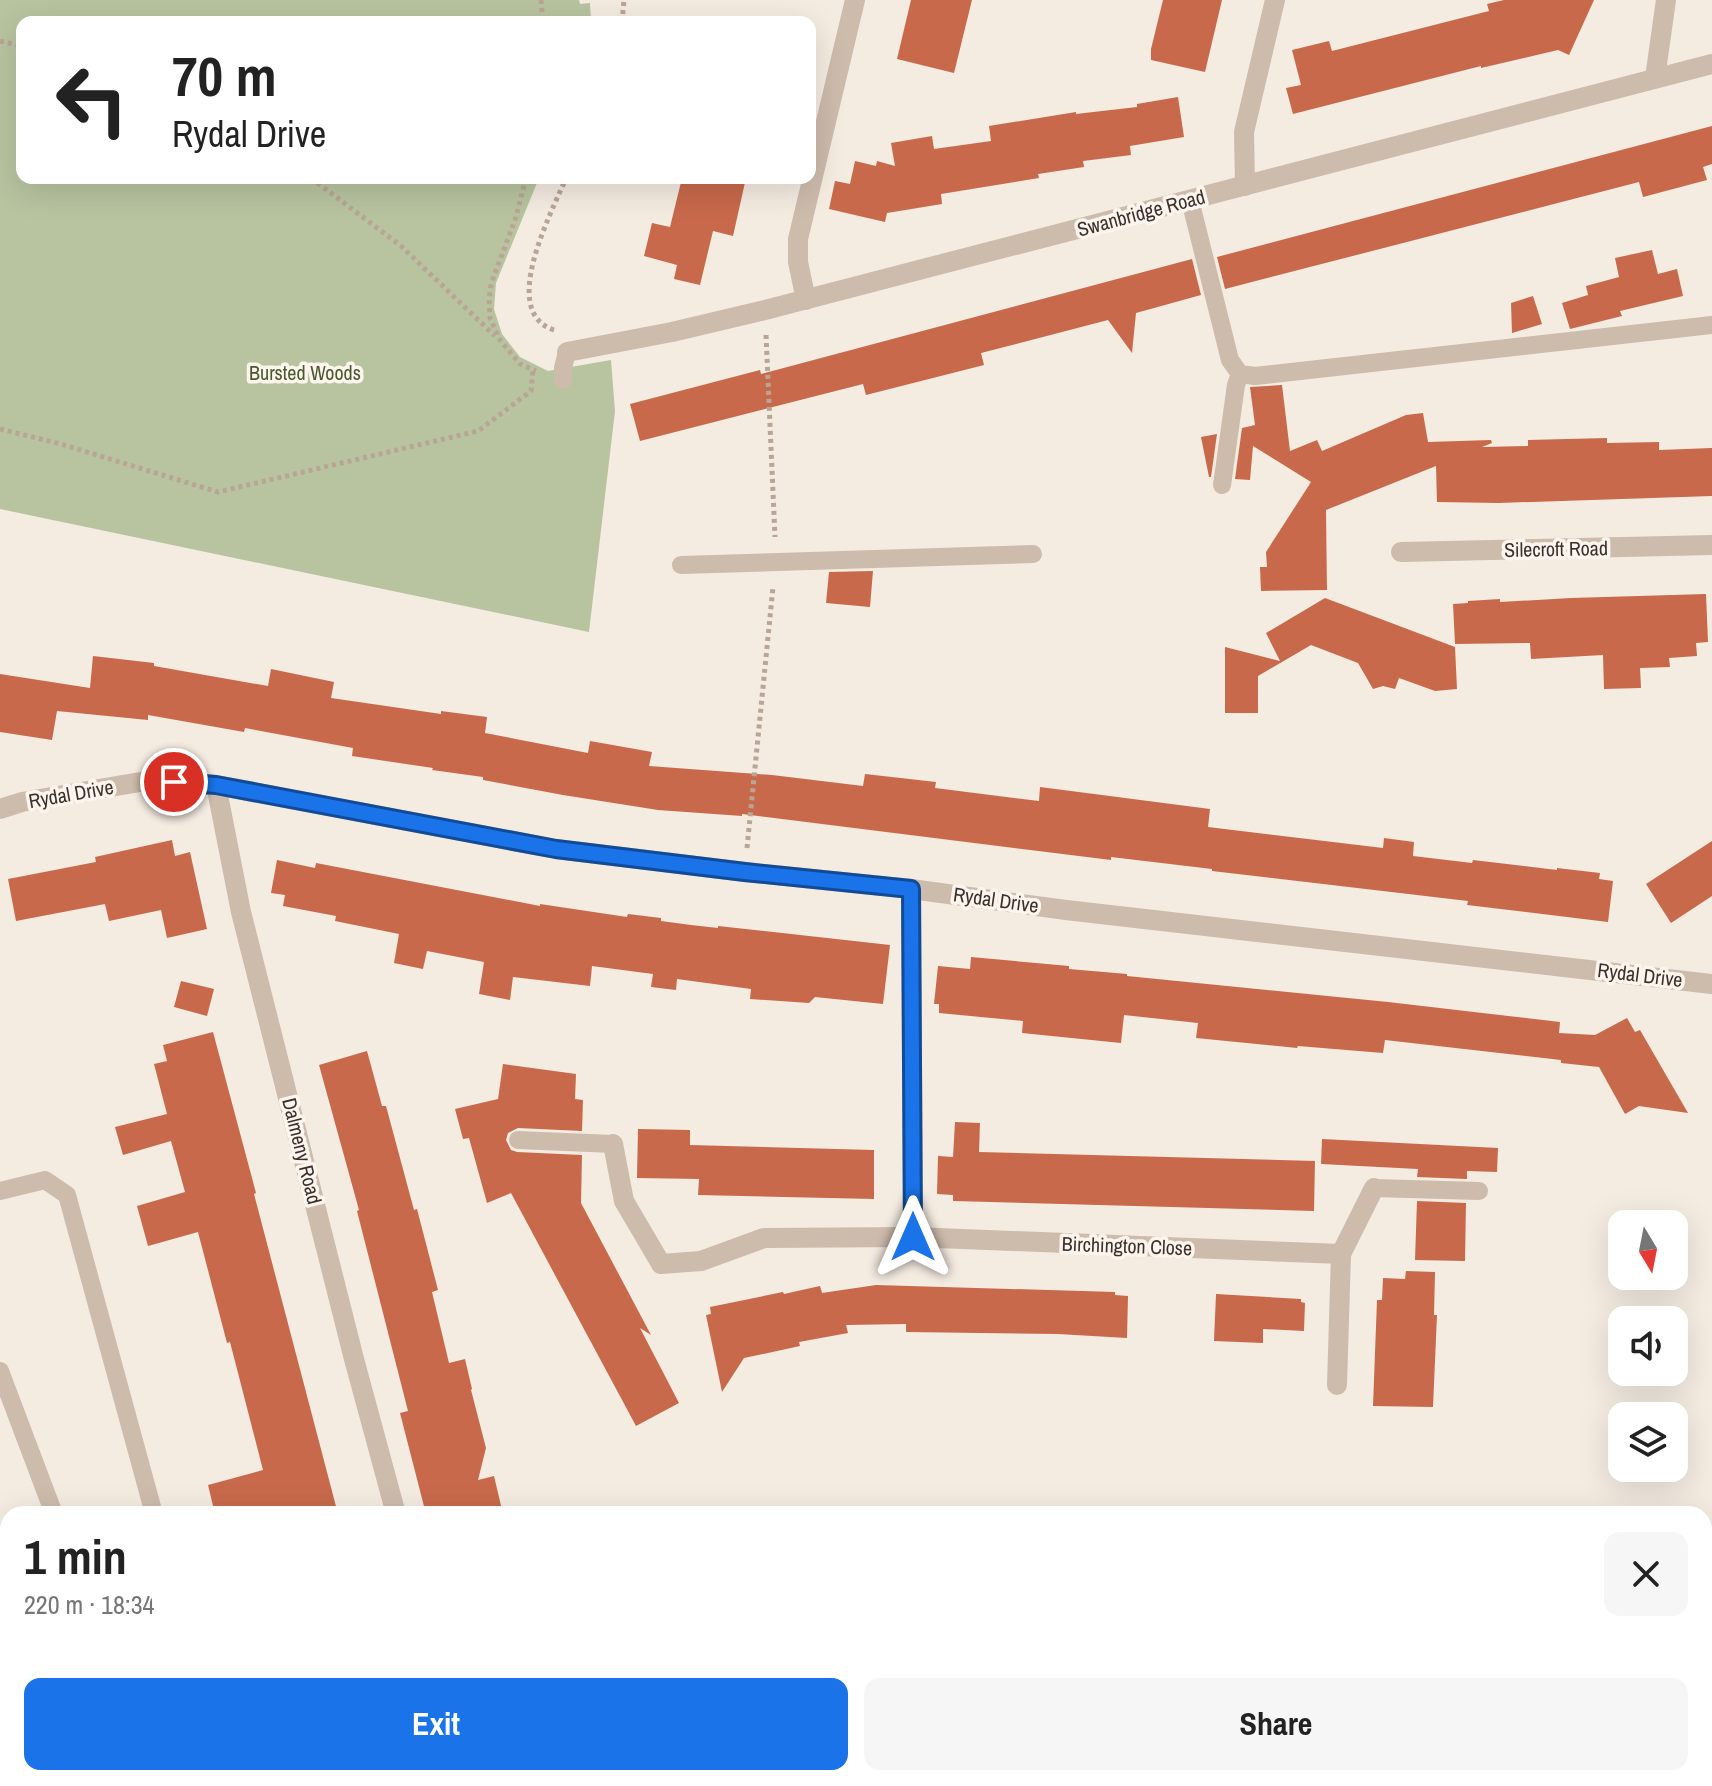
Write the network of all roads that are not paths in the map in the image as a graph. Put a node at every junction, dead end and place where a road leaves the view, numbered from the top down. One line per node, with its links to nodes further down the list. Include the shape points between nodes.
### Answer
1 (855, 0): 6 (street)
2 (1275, 0): 8 (street, via 1244,132)
3 (1666, 0): 5 (street)
4 (1712, 64): 5 (street, Swanbridge Road)
5 (1655, 78): 8 (street, Swanbridge Road)
6 (816, 164)
7 (811, 184): 10 (street, via 798,239)
8 (1245, 186): 9 (street, Swanbridge Road)
9 (1190, 200): 10 (street, Swanbridge Road); 13 (lane, via 1230,360)
10 (806, 300): 12 (street, Swanbridge Road)
11 (1712, 325): 13 (lane)
12 (567, 352): 14 (lane)
13 (1240, 374): 15 (lane)
14 (563, 378)
15 (1222, 485)
16 (1712, 545): 17 (street, Silecroft Road)
17 (1401, 552)
18 (1033, 554): 19 (lane)
19 (681, 565)
20 (216, 785): 21 (street, Rydal Drive, via 152,780); 22 (street, Rydal Drive, via 556,849); 35 (street, Dalmeny Road, via 245,927)
21 (0, 809)
22 (911, 889): 23 (street, Rydal Drive); 29 (street)
23 (1712, 984)
24 (518, 1140): 25 (lane)
25 (613, 1144): 29 (street, Birchington Close, via 624,1201 661,1264 701,1261 764,1238)
26 (1374, 1188): 28 (lane); 30 (street)
27 (0, 1191): 34 (lane, via 45,1180 67,1195)
28 (1479, 1191)
29 (913, 1237): 30 (street, Birchington Close)
30 (1341, 1254): 32 (street)
31 (0, 1371): 33 (lane)
32 (1337, 1385)
33 (51, 1506)
34 (152, 1506)
35 (394, 1506)

